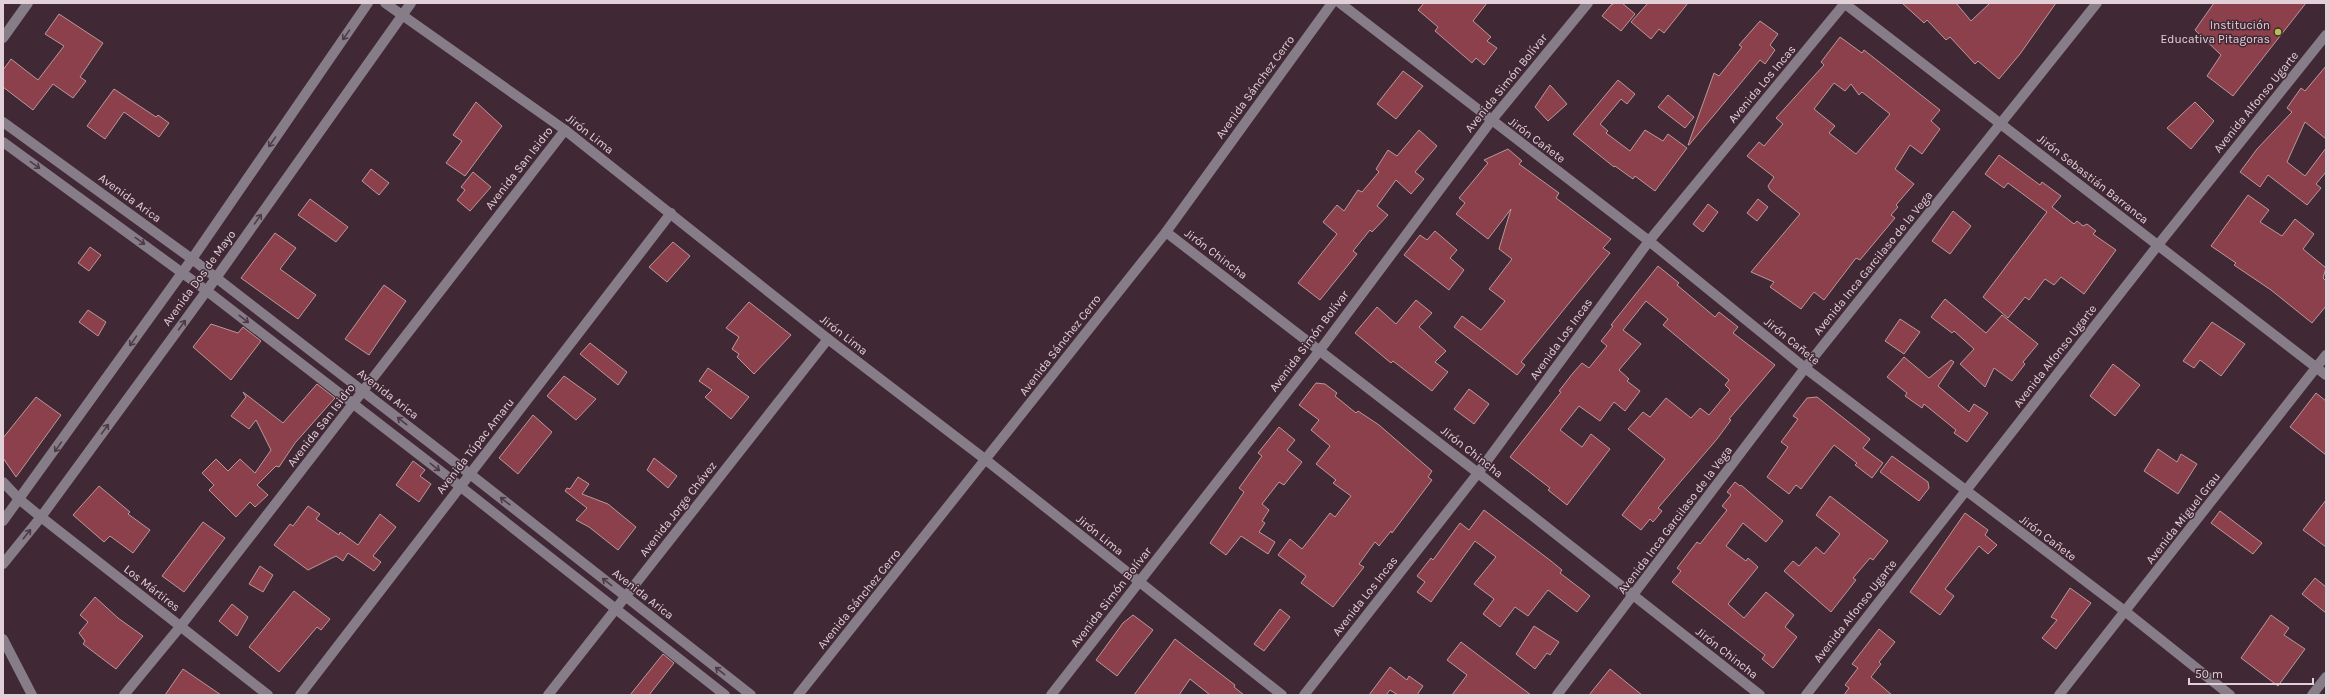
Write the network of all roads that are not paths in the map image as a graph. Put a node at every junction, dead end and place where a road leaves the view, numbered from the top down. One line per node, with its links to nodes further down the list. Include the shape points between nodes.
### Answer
1 (28, 3): 12 (street)
2 (368, 3): 22 (street, Avenida Dos de Mayo, one-way to 22)
3 (384, 3): 10 (street, Jirón Lima)
4 (411, 3): 10 (street, Avenida Dos de Mayo)
5 (1332, 3): 19 (street, Avenida Sánchez Cerro)
6 (1340, 3): 13 (street, Jirón Cañete)
7 (1588, 3): 13 (street, Avenida Simón Bolívar)
8 (1844, 3): 15 (street, Jirón Sebastián Barranca); 20 (street, Avenida Los Incas)
9 (2098, 3): 15 (street, Avenida Inca Garcilaso de la Vega)
10 (402, 16): 16 (street, Jirón Lima); 24 (street, Avenida Dos de Mayo, one-way to 10)
11 (2326, 35): 21 (street, Avenida Alfonso Ugarte)
12 (3, 38)
13 (1491, 121): 20 (street, Jirón Cañete); 27 (street, Avenida Simón Bolívar)
14 (3, 122): 22 (street, Avenida Arica)
15 (2001, 124): 21 (street, Jirón Sebastián Barranca); 30 (street, Avenida Inca Garcilaso de la Vega)
16 (565, 130): 18 (street, Jirón Lima); 32 (street, Avenida San Isidro)
17 (3, 142): 23 (street, one-way to 23)
18 (671, 214): 26 (street, Jirón Lima); 36 (street, Avenida Túpac Amaru)
19 (1166, 232): 27 (street, Jirón Chincha); 34 (street, Avenida Sánchez Cerro)
20 (1649, 241): 30 (street, Jirón Cañete); 35 (street, Avenida Los Incas)
21 (2158, 245): 29 (street, Jirón Sebastián Barranca); 39 (street, Avenida Alfonso Ugarte)
22 (192, 259): 23 (street, Avenida Dos de Mayo); 24 (street, Avenida Arica)
23 (182, 272): 25 (street); 40 (street, Avenida Dos de Mayo, one-way to 40)
24 (216, 278): 25 (street, Avenida Dos de Mayo); 32 (street, Avenida Arica)
25 (207, 291): 33 (street, one-way to 33); 41 (street, Avenida Dos de Mayo, one-way to 25)
26 (828, 339): 34 (street, Jirón Lima); 45 (street, Avenida Jorge Chávez)
27 (1320, 350): 35 (street, Jirón Chincha); 44 (street, Avenida Simón Bolívar)
28 (2326, 355): 29 (street, Avenida Miguel Grau)
29 (2316, 367): 31 (street, Jirón Sebastián Barranca); 48 (street, Avenida Miguel Grau)
30 (1805, 368): 39 (street, Jirón Cañete); 46 (street, Avenida Inca Garcilaso de la Vega)
31 (2326, 375)
32 (363, 391): 33 (street, Avenida San Isidro); 36 (street, Avenida Arica, one-way to 32)
33 (354, 404): 38 (street, one-way to 38); 49 (street, Avenida San Isidro)
34 (986, 460): 44 (street, Jirón Lima); 59 (street, Avenida Sánchez Cerro)
35 (1478, 473): 46 (street, Jirón Chincha); 62 (street, Avenida Los Incas)
36 (470, 474): 38 (street, Avenida Túpac Amaru); 45 (street, Avenida Arica, one-way to 36)
37 (3, 482): 40 (street, Los Mártires)
38 (461, 486): 47 (street); 55 (street, Avenida Túpac Amaru)
39 (1965, 492): 48 (street, Jirón Cañete); 65 (street, Avenida Alfonso Ugarte)
40 (20, 500): 41 (street, Los Mártires); 42 (street, Avenida Dos de Mayo)
41 (41, 517): 43 (street, Avenida Dos de Mayo, one-way to 41); 49 (street, Los Mártires)
42 (3, 521)
43 (3, 564)
44 (1139, 583): 60 (street, Avenida Simón Bolívar); 61 (street, Jirón Lima)
45 (625, 596): 47 (street, Avenida Jorge Chávez); 58 (street, Avenida Arica, one-way to 45)
46 (1634, 596): 63 (street, Avenida Inca Garcilaso de la Vega); 64 (street, Jirón Chincha)
47 (615, 609): 56 (street, Avenida Jorge Chávez); 57 (street)
48 (2126, 612): 66 (street, Avenida Miguel Grau); 67 (street, Jirón Cañete)
49 (180, 627): 53 (street, Avenida San Isidro); 54 (street, Los Mártires)
50 (3, 639): 52 (street)
51 (2326, 677): 68 (street)
52 (32, 695)
53 (124, 695)
54 (268, 695)
55 (300, 695)
56 (548, 695)
57 (725, 695)
58 (751, 695)
59 (798, 695)
60 (1052, 695)
61 (1282, 695)
62 (1304, 695)
63 (1557, 695)
64 (1760, 695)
65 (1806, 695)
66 (2059, 695)
67 (2230, 695)
68 (2312, 695)

